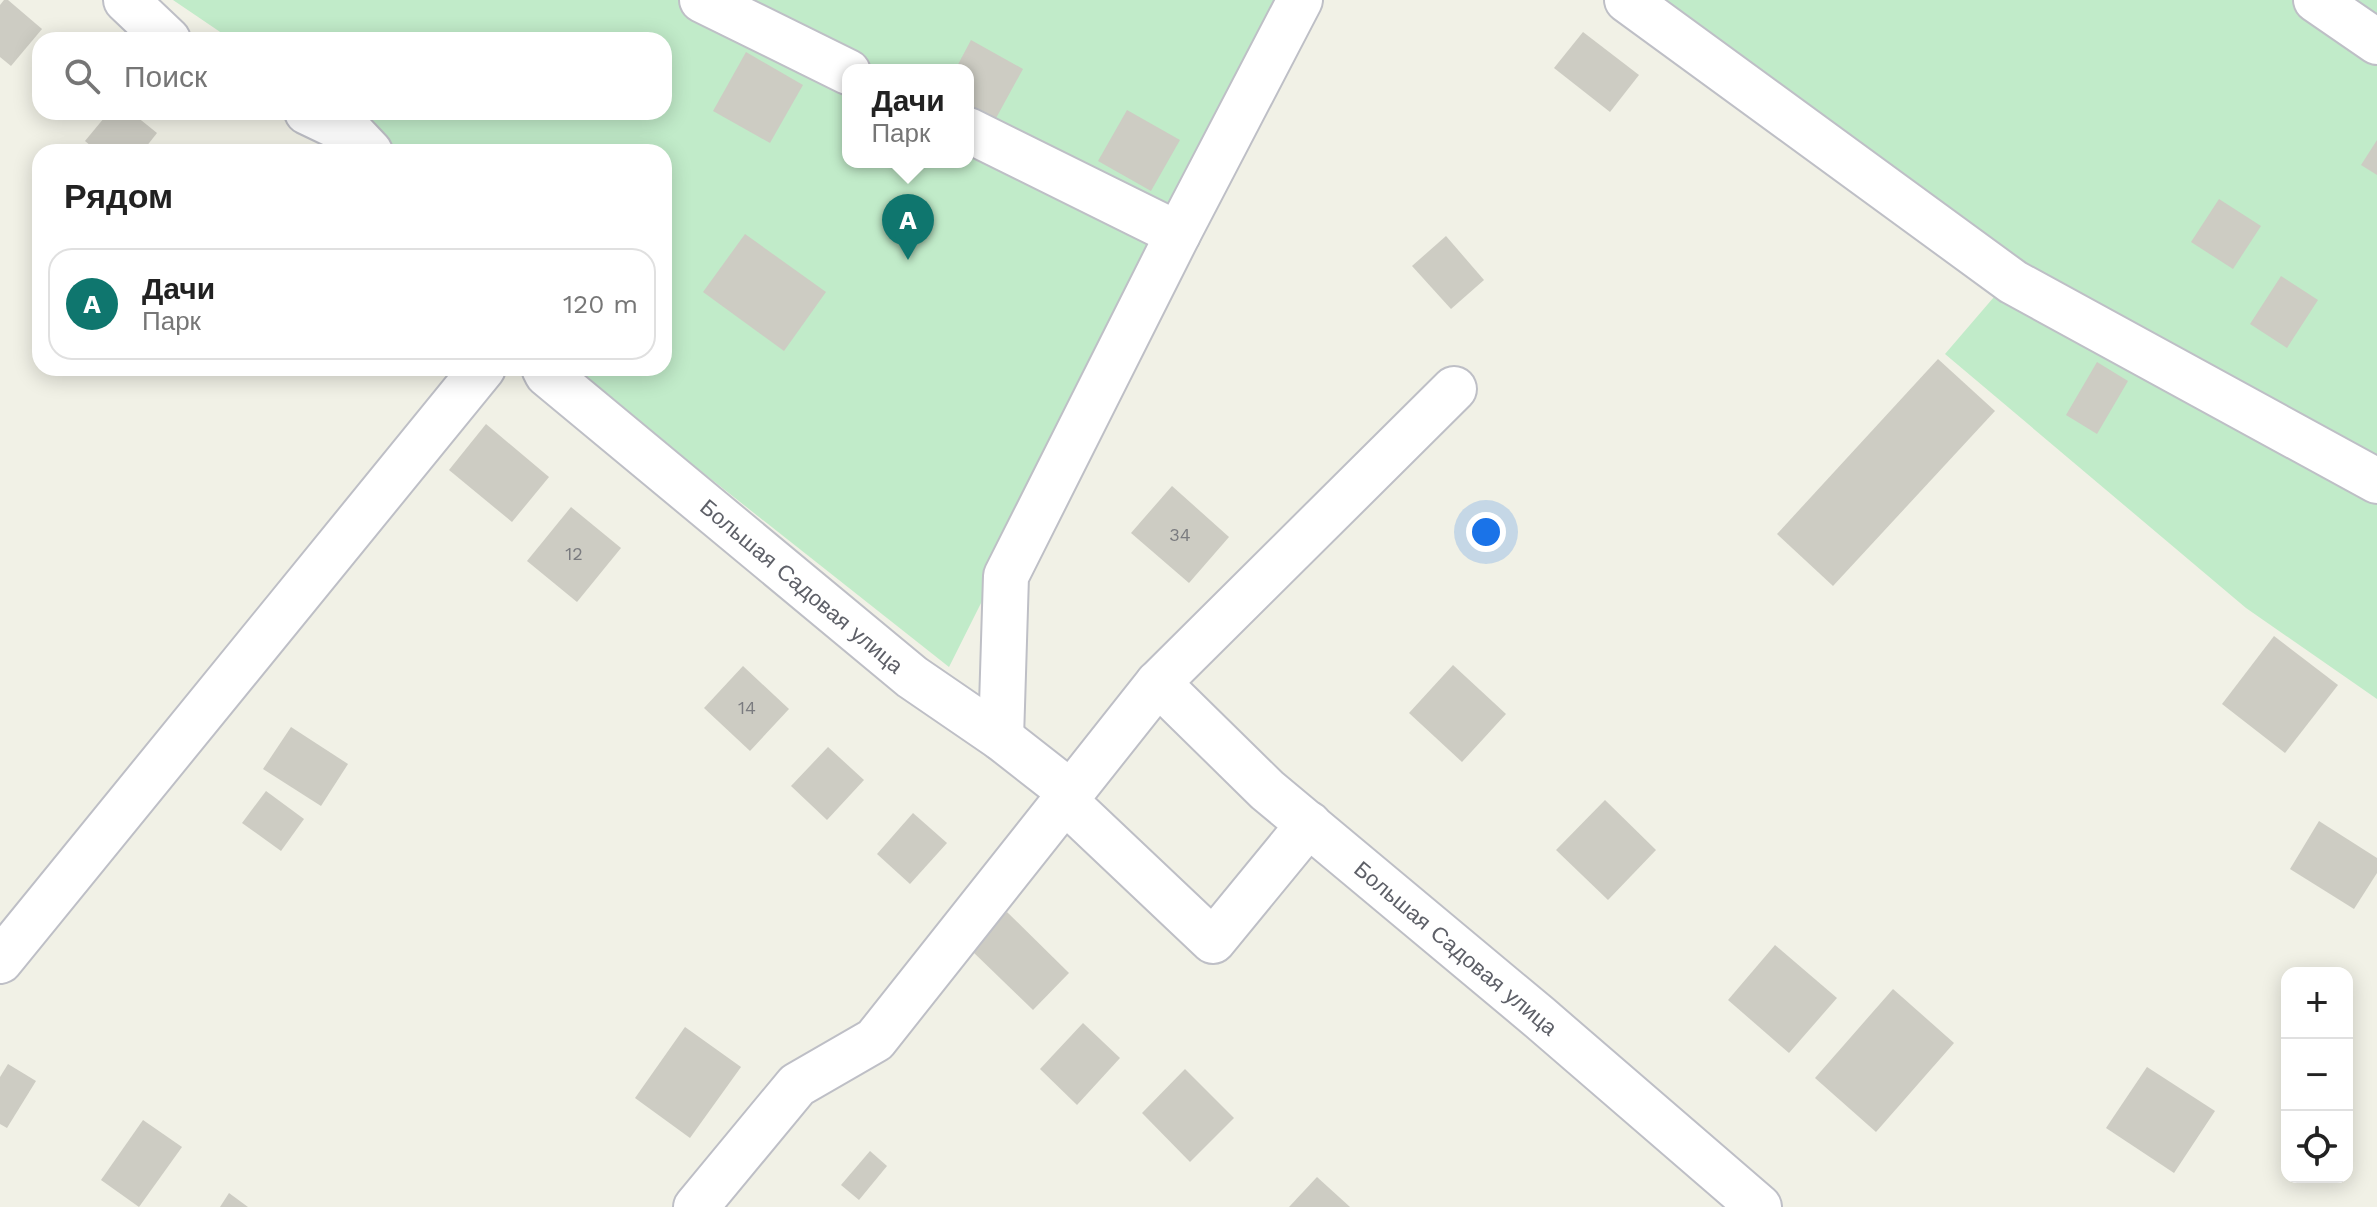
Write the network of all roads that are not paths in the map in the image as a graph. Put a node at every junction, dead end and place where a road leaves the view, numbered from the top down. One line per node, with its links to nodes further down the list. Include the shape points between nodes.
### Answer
1 (126, 0): 6 (street)
2 (702, 0): 8 (street)
3 (1300, 0): 12 (street)
4 (1627, 0): 16 (street, via 2013,282)
5 (2316, 0): 7 (street)
6 (160, 32)
7 (2377, 42)
8 (842, 69)
9 (324, 120): 11 (street)
10 (974, 133): 12 (street)
11 (362, 144)
12 (1178, 234): 18 (street, via 1006,576)
13 (476, 376): 21 (street)
14 (549, 376): 18 (street, Большая Садовая улица, via 912,677)
15 (1454, 389): 17 (street)
16 (2377, 481)
17 (1158, 683): 19 (street); 20 (street, Большая Садовая улица)
18 (1001, 738): 19 (street, Большая Садовая улица)
19 (1067, 796): 20 (street, Большая Садовая улица, via 1213,941); 22 (street, via 875,1040 797,1085)
20 (1309, 824): 23 (street, Большая Садовая улица)
21 (0, 961)
22 (696, 1207)
23 (1759, 1207)

